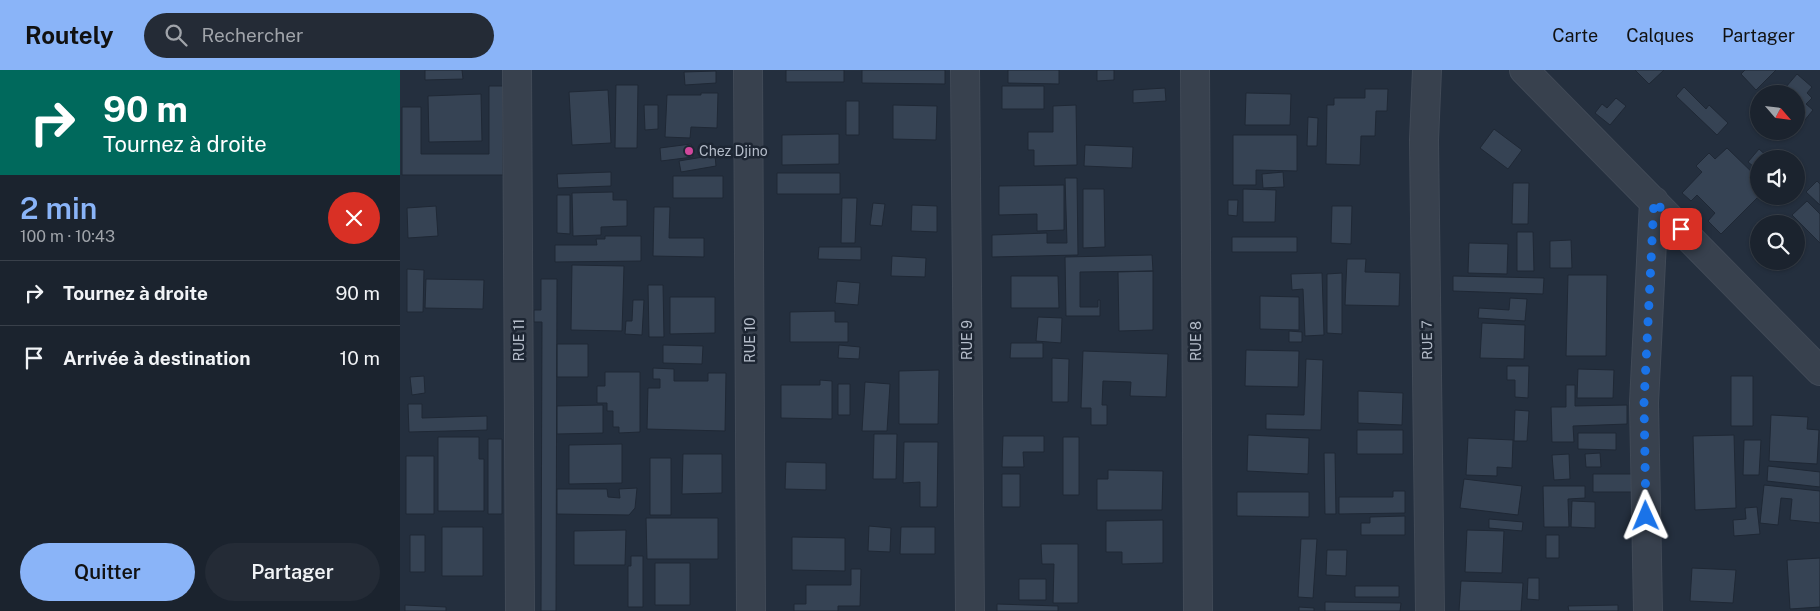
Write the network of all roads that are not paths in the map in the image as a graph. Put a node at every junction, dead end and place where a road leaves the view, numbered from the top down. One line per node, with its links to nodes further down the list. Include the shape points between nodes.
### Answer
1 (517, 70): 9 (street, RUE 11)
2 (748, 70): 10 (street, RUE 10)
3 (965, 70): 11 (street, RUE 9)
4 (1195, 70): 12 (street, RUE 8)
5 (1427, 70): 13 (street, RUE 7, via 1424,140)
6 (1524, 70): 7 (street)
7 (1654, 201): 8 (street); 14 (street, via 1644,403)
8 (1820, 371)
9 (520, 611)
10 (751, 611)
11 (970, 611)
12 (1198, 611)
13 (1430, 611)
14 (1648, 611)

